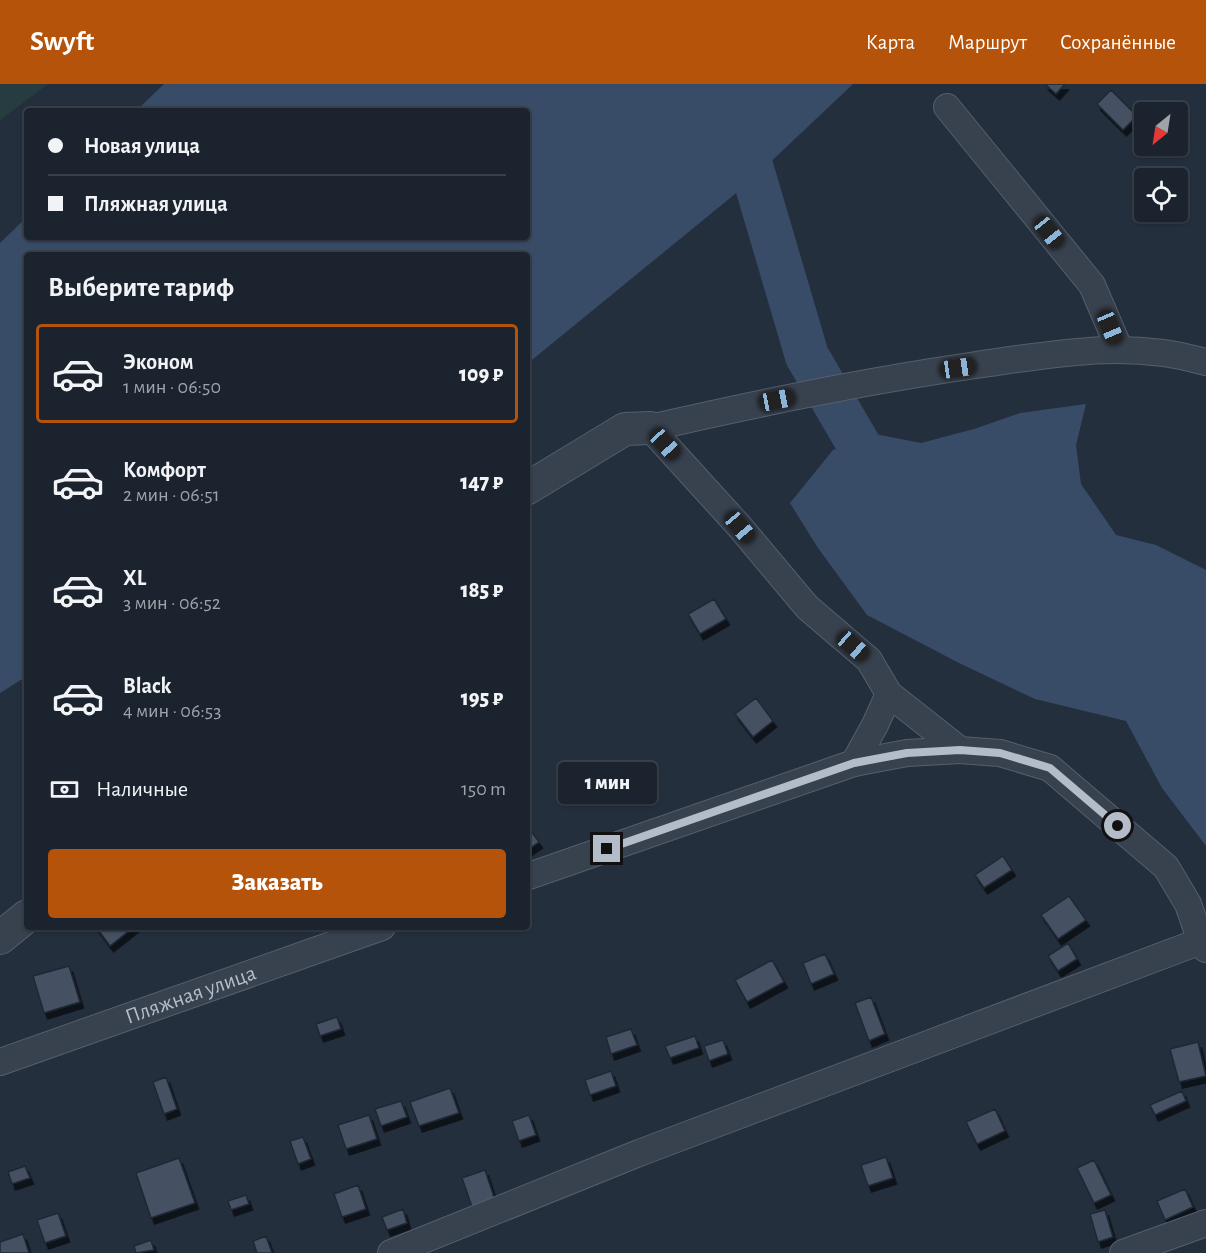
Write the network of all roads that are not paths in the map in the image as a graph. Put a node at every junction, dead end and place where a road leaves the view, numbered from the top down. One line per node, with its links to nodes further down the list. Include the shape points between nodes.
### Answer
1 (947, 107): 2 (street, via 1092,285)
2 (1119, 348): 3 (street, via 1183,355); 4 (street, via 887,378)
3 (1206, 362)
4 (650, 428): 5 (street, via 625,429); 6 (street, via 807,607 869,660)
5 (530, 487)
6 (889, 694): 7 (street); 8 (street)
7 (960, 750): 8 (street, via 907,753); 13 (street, via 1000,753 1050,768 1166,867 1188,904)
8 (854, 763): 9 (street)
9 (530, 876)
10 (24, 918): 12 (street)
11 (374, 930): 14 (street, Пляжная улица)
12 (0, 938)
13 (1203, 945): 16 (street, via 639,1153)
14 (0, 1062)
15 (1206, 1222): 17 (street)
16 (391, 1253)
17 (1123, 1253)

